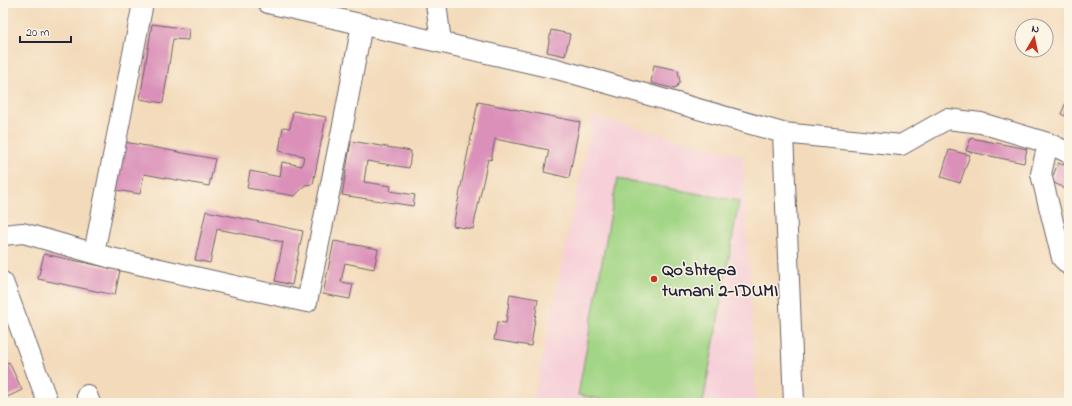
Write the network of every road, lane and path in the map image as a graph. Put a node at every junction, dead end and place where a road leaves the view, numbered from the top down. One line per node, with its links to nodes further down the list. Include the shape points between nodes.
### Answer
1 (143, 3): 10 (street)
2 (268, 3): 4 (street)
3 (436, 3): 5 (street)
4 (362, 24): 5 (street); 10 (street, via 307,302)
5 (441, 42): 6 (street, via 558,68)
6 (783, 134): 7 (street, via 901,145 947,119 981,123); 14 (street)
7 (1048, 143): 8 (street); 11 (street, via 1041,174 1062,258)
8 (1069, 153)
9 (3, 235): 10 (street, via 23,232)
10 (94, 253)
11 (1069, 265)
12 (3, 282): 13 (street)
13 (48, 403)
14 (794, 403)

